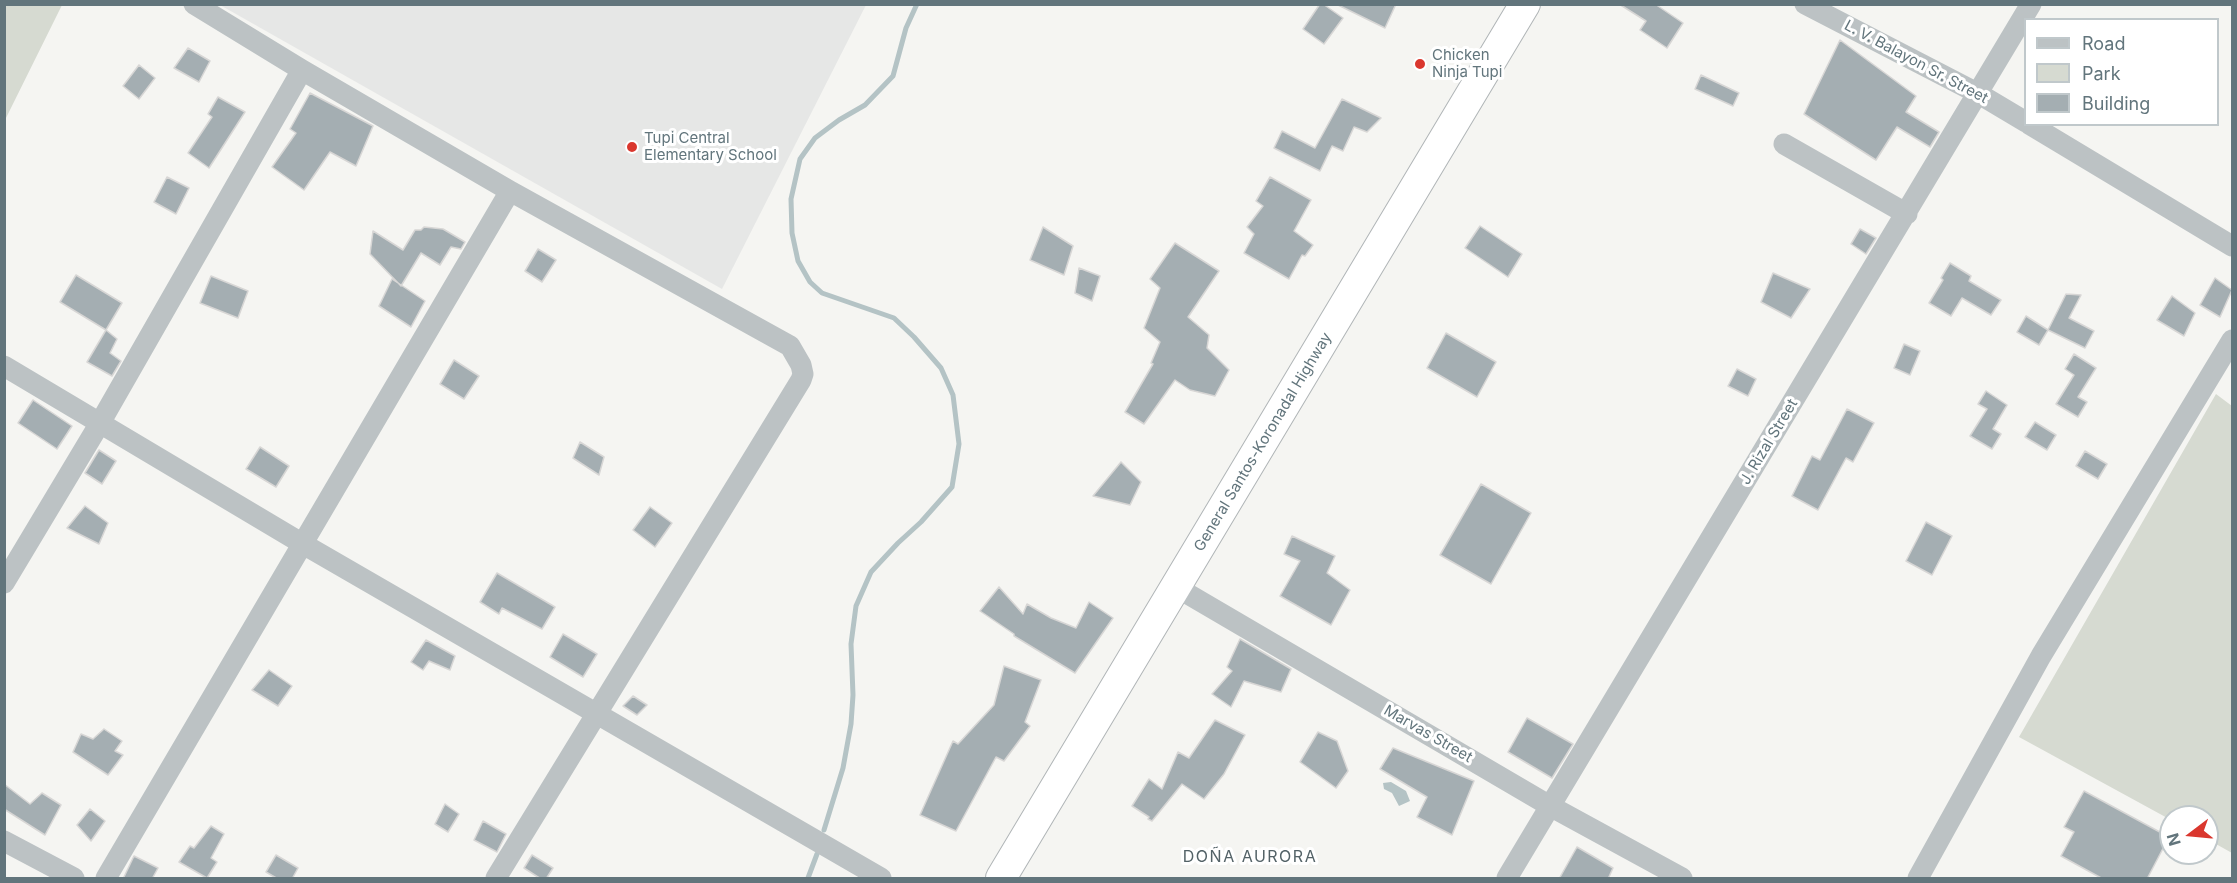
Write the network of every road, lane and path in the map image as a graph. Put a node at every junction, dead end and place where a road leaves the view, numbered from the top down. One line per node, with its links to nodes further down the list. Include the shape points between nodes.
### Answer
1 (194, 4): 5 (street)
2 (1525, 4): 18 (highway, General Santos-Koronadal Highway)
3 (1805, 4): 6 (street, L. V. Balayon Sr. Street)
4 (2031, 4): 6 (street, J. Rizal Street)
5 (302, 70): 10 (street); 15 (street)
6 (1979, 94): 7 (street, L. V. Balayon Sr. Street); 11 (street, J. Rizal Street)
7 (2024, 121)
8 (2032, 126): 12 (street)
9 (1784, 144): 11 (street)
10 (510, 191): 16 (street); 19 (street, via 790,346 803,374)
11 (1906, 214): 20 (street, J. Rizal Street)
12 (2232, 246)
13 (2232, 340): 29 (street, via 2041,656)
14 (4, 366): 15 (street)
15 (100, 423): 16 (street); 17 (street)
16 (303, 544): 19 (street); 23 (street)
17 (4, 583)
18 (1176, 587): 20 (street, Marvas Street); 26 (highway, General Santos-Koronadal Highway)
19 (596, 714): 24 (street); 25 (street)
20 (1550, 806): 27 (street, J. Rizal Street); 28 (street, Marvas Street)
21 (4, 842): 22 (street)
22 (74, 879)
23 (106, 879)
24 (496, 879)
25 (881, 879)
26 (1001, 879)
27 (1507, 879)
28 (1682, 879)
29 (1918, 879)

